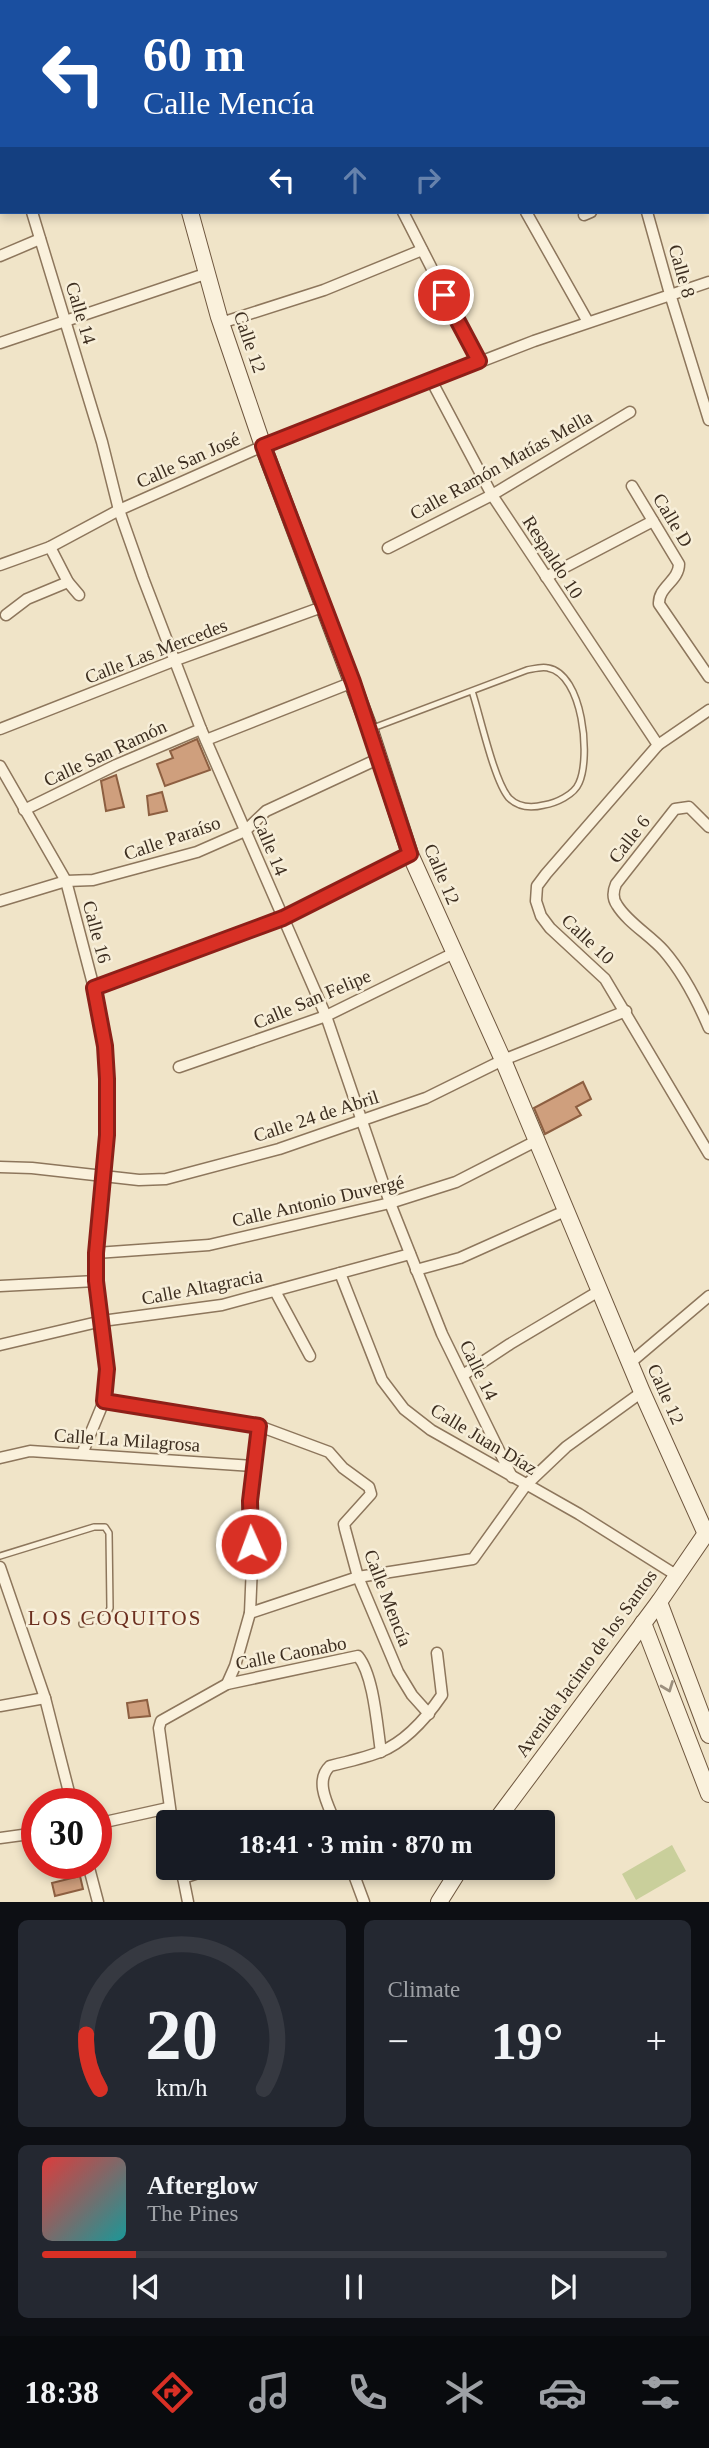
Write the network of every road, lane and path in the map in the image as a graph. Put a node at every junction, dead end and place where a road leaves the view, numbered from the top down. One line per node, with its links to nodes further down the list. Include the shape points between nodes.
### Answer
1 (33, 214): 6 (street, Calle 14)
2 (190, 214): 9 (main road, Calle 12)
3 (404, 214): 7 (street)
4 (527, 214): 13 (street)
5 (648, 214): 11 (street, Calle 8)
6 (40, 239): 8 (street); 12 (street, Calle 14)
7 (422, 250): 14 (street, via 324,290); 16 (street)
8 (0, 256)
9 (205, 274): 12 (street); 14 (main road, Calle 12)
10 (709, 282): 11 (street, Calle San José)
11 (670, 294): 13 (street, Calle San José); 19 (street, Calle 8)
12 (65, 321): 15 (street); 23 (street, Calle 14)
13 (588, 322): 16 (street, Calle San José)
14 (221, 323): 20 (main road, Calle 12)
15 (0, 343)
16 (479, 361): 17 (street, Calle San José)
17 (431, 380): 20 (street, Calle San José); 22 (street, Respaldo 10)
18 (630, 412): 22 (street, Calle Ramón Matías Mella)
19 (709, 419)
20 (263, 446): 23 (street, Calle San José); 31 (main road, Calle 12)
21 (632, 486): 24 (street, Calle D)
22 (492, 495): 26 (street, Calle Ramón Matías Mella); 28 (street, Respaldo 10)
23 (120, 510): 25 (street, Calle San José); 33 (street, Calle 14)
24 (653, 521): 28 (street); 34 (street, Calle D, via 679,569 660,594 659,604)
25 (50, 547): 27 (street, Calle San José); 29 (street)
26 (388, 548)
27 (0, 565)
28 (545, 577): 42 (street, Respaldo 10)
29 (68, 582): 30 (street); 32 (street, via 27,599)
30 (79, 595)
31 (325, 606): 33 (street, Calle Las Mercedes); 35 (main road, Calle 12)
32 (6, 615)
33 (176, 660): 38 (street, Calle Las Mercedes); 39 (street, Calle 14)
34 (709, 677)
35 (353, 682): 40 (main road, Calle 12); 41 (street)
36 (472, 691): 36 (lane, via 527,670 548,667 562,674 578,702 586,759 579,786 558,802 535,807 519,805 508,797); 40 (lane)
37 (709, 710): 42 (street, Calle 10)
38 (0, 729)
39 (201, 729): 41 (street, Calle 14); 45 (street, Calle San Ramón)
40 (370, 730): 43 (main road, Calle 12)
41 (206, 740): 47 (street, Calle 14)
42 (658, 745): 56 (street, Calle 10, via 537,886 541,916 606,979)
43 (380, 758): 47 (street, Calle Paraíso, via 266,811); 48 (main road, Calle 12)
44 (0, 766): 45 (street, Calle 16)
45 (24, 810): 49 (street, Calle 16)
46 (709, 827): 55 (street, Calle 6, via 689,807 675,809 613,891 621,910 664,951)
47 (245, 831): 49 (street, Calle Paraíso, via 197,852 124,873); 51 (street, Calle 14)
48 (410, 854): 51 (street); 52 (main road, Calle 12)
49 (66, 881): 50 (street, Calle Paraíso); 53 (street, Calle 16)
50 (0, 901)
51 (283, 918): 53 (street); 57 (street, Calle 14)
52 (454, 953): 57 (street, Calle San Felipe); 59 (main road, Calle 12)
53 (94, 988): 65 (street, Calle 16, via 107,1079)
54 (709, 997): 55 (street)
55 (700, 1007): 58 (street)
56 (626, 1011): 59 (street, Calle 24 de Abril); 63 (street, Calle 10)
57 (326, 1016): 60 (street, Calle San Felipe); 61 (street, Calle 14)
58 (709, 1028)
59 (503, 1060): 61 (street, Calle 24 de Abril, via 426,1098); 62 (main road, Calle 12)
60 (179, 1067)
61 (361, 1120): 65 (street, Calle 24 de Abril, via 279,1149 166,1179); 66 (street, Calle 14)
62 (536, 1141): 66 (street, Calle Antonio Duvergé, via 456,1182); 67 (main road, Calle 12)
63 (709, 1154)
64 (0, 1167): 65 (street, Calle 24 de Abril)
65 (102, 1176): 68 (street, Calle 16)
66 (390, 1203): 68 (street, Calle Antonio Duvergé, via 209,1245); 69 (street, Calle 14)
67 (565, 1211): 70 (street, via 460,1258); 75 (main road, Calle 12)
68 (96, 1253): 72 (street, Calle 16)
69 (410, 1254): 70 (street, Calle 14); 71 (street, Calle Altagracia)
70 (416, 1270): 81 (street, Calle 14)
71 (340, 1273): 74 (street, Calle Altagracia); 88 (street, Calle Juan Díaz, via 392,1395 431,1430)
72 (96, 1281): 73 (street); 77 (street, Calle 16)
73 (0, 1286)
74 (275, 1291): 77 (street, Calle Altagracia, via 222,1304); 79 (street)
75 (599, 1291): 80 (main road, Calle 12); 81 (street)
76 (709, 1296): 80 (street)
77 (102, 1321): 78 (street, Calle Altagracia); 83 (street, Calle 16, via 107,1369)
78 (0, 1345)
79 (310, 1356)
80 (630, 1363): 82 (main road, Calle 12)
81 (463, 1375): 88 (street, Calle 14)
82 (642, 1392): 89 (street, via 566,1447); 90 (main road, Calle 12)
83 (104, 1401): 84 (street, Calle Mencía); 85 (street, Calle 16)
84 (259, 1426): 87 (street); 94 (street, Calle Mencía, via 329,1452 371,1490 345,1524)
85 (82, 1454): 86 (street, Calle La Milagrosa, via 30,1451); 87 (street, Calle La Milagrosa)
86 (0, 1458)
87 (253, 1466): 96 (street)
88 (513, 1477): 89 (street, Calle Juan Díaz)
89 (526, 1485): 93 (street, Calle Juan Díaz); 94 (street, via 473,1559)
90 (707, 1531): 93 (main road, Avenida Jacinto de los Santos)
91 (0, 1556): 98 (lane, via 104,1527 109,1533 110,1608 105,1618)
92 (0, 1567): 101 (street)
93 (676, 1575): 95 (main road, Avenida Jacinto de los Santos)
94 (358, 1577): 96 (street); 103 (street, Calle Mencía, via 398,1672)
95 (659, 1602): 97 (main road, Avenida Jacinto de los Santos); 104 (main road)
96 (250, 1613): 100 (street)
97 (643, 1623): 107 (main road, one-way to 107); 110 (main road, Avenida Jacinto de los Santos)
98 (82, 1624)
99 (437, 1653): 103 (street, via 442,1695)
100 (227, 1684): 105 (street, Calle Caonabo, via 358,1656); 108 (street, Calle Caonabo, via 161,1721)
101 (45, 1698): 102 (street); 106 (street)
102 (0, 1706)
103 (429, 1714): 105 (street)
104 (709, 1735)
105 (382, 1752): 109 (street, via 330,1766 322,1782)
106 (68, 1788)
107 (709, 1794)
108 (168, 1808): 111 (street)
109 (330, 1810)
110 (504, 1810)
111 (112, 1820)
112 (21, 1835): 113 (street)
113 (0, 1838)
114 (92, 1879): 119 (street)
115 (183, 1880): 120 (street)
116 (356, 1880): 121 (street)
117 (453, 1880): 118 (main road)
118 (441, 1901)
119 (98, 1902)
120 (188, 1902)
121 (364, 1902)

